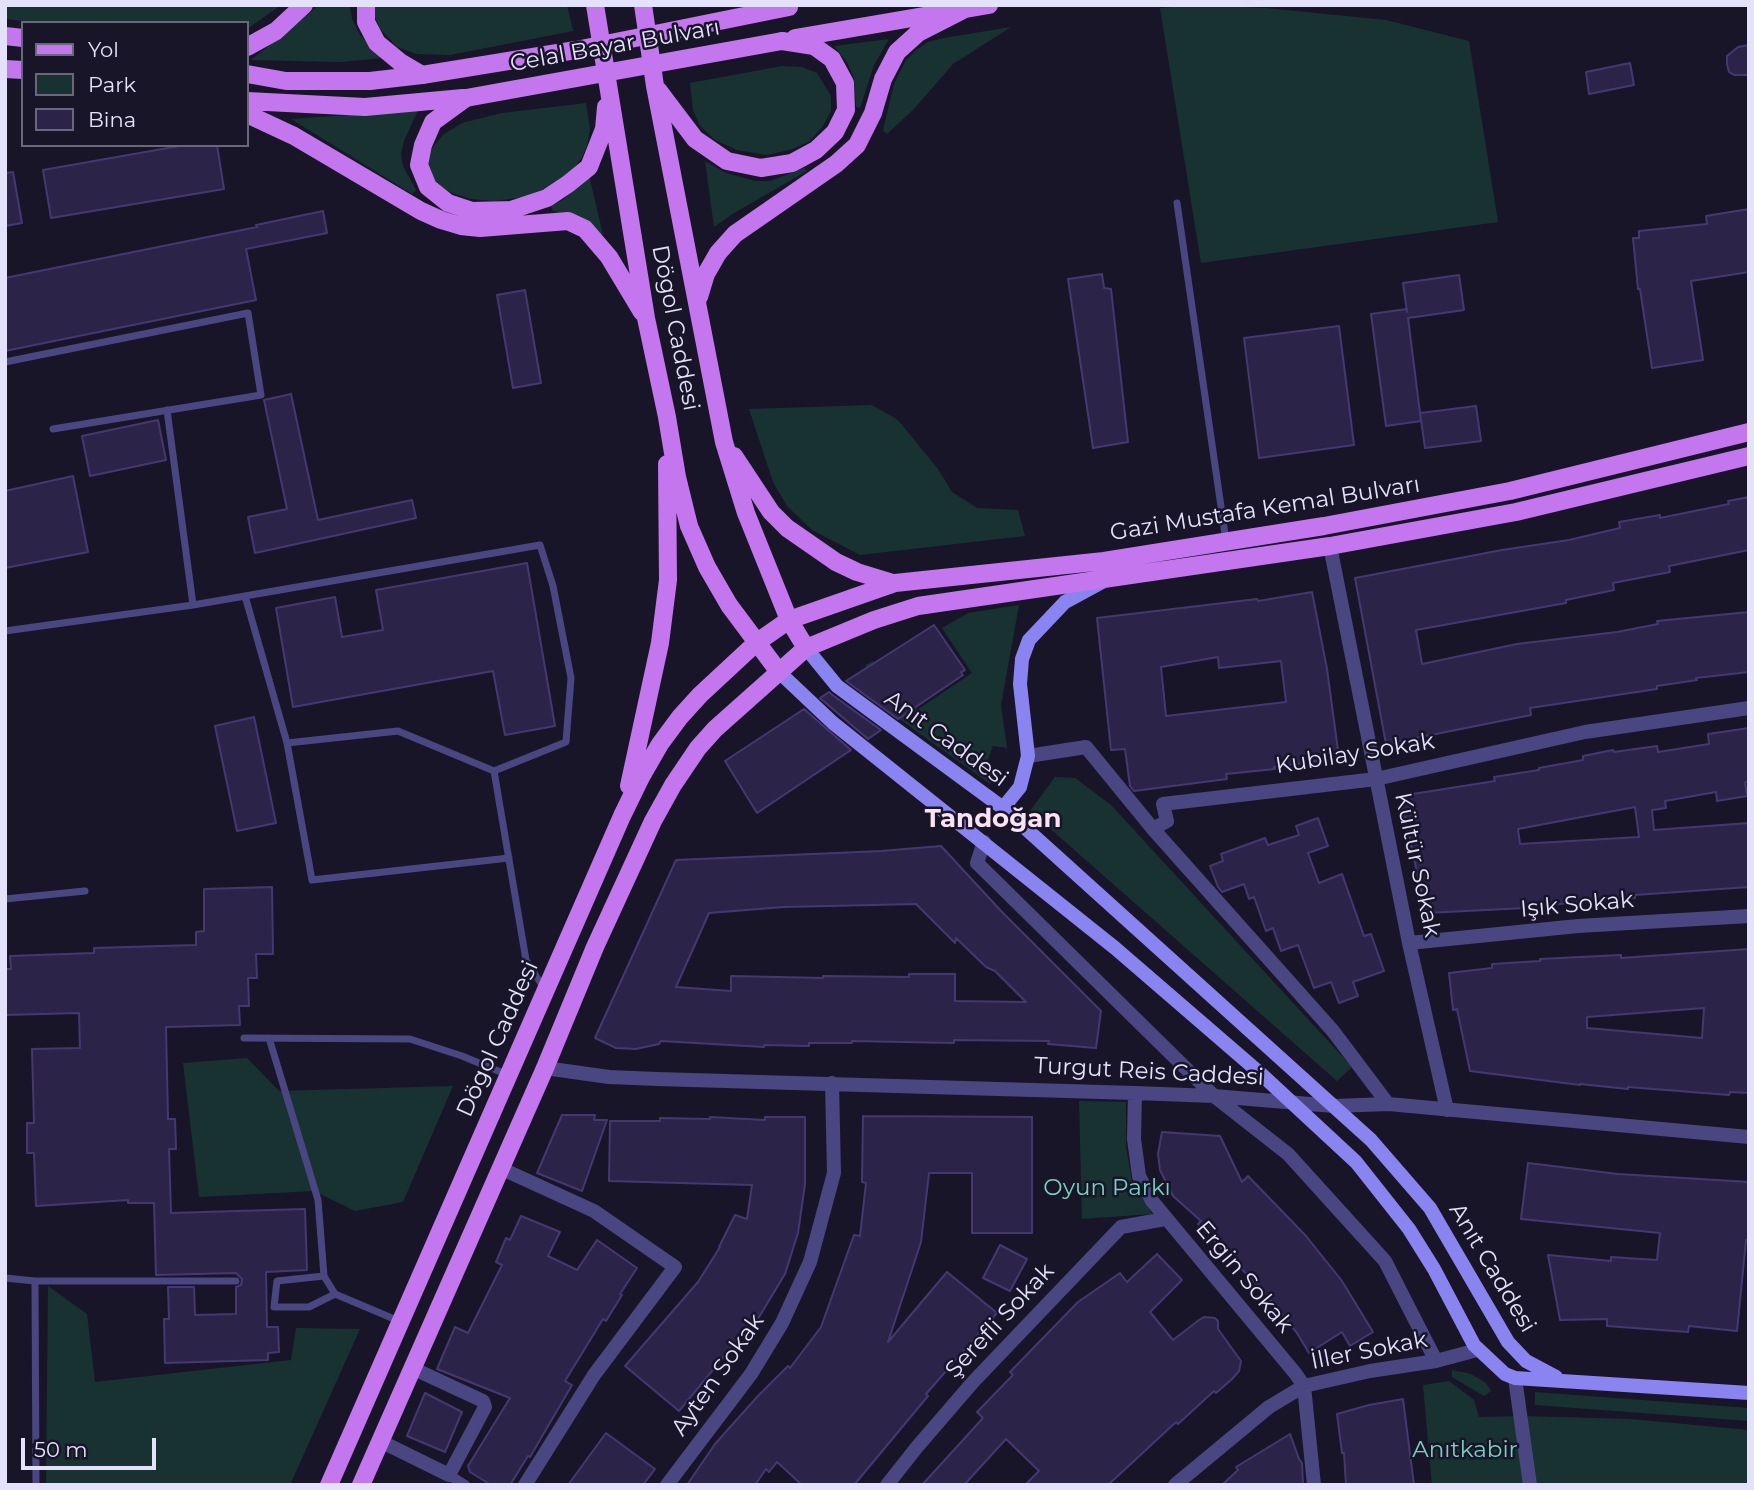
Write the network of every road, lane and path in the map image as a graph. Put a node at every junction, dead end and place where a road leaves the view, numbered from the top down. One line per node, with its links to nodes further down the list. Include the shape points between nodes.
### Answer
1 (304, 5): 9 (main road, via 276,31)
2 (366, 5): 11 (main road, via 366,22 377,43)
3 (595, 5): 12 (main road, Dögol Caddesi)
4 (643, 5): 13 (main road, Dögol Caddesi)
5 (989, 5): 7 (main road, Celal Bayar Bulvarı)
6 (794, 6): 11 (main road, Celal Bayar Bulvarı, bridge, via 576,50)
7 (967, 8): 8 (main road, Celal Bayar Bulvarı); 18 (main road, via 918,33 897,52 857,145 735,234 706,274)
8 (782, 41): 13 (main road, via 814,46 832,59 845,83 846,110 835,132 792,163 761,168 727,161 695,139); 14 (main road, Celal Bayar Bulvarı, bridge)
9 (248, 46)
10 (248, 74): 11 (main road, Celal Bayar Bulvarı, via 286,81 370,81)
11 (422, 75)
12 (609, 81): 14 (main road, via 604,129 589,167 547,198 511,210 472,211 448,203 428,187 419,165 433,122); 19 (main road, Dögol Caddesi)
13 (655, 86): 18 (main road, Dögol Caddesi)
14 (466, 97): 15 (main road, Celal Bayar Bulvarı, via 365,107)
15 (248, 101)
16 (248, 114): 19 (main road, via 441,220 480,228 568,221 585,229 609,257)
17 (1177, 203): 27 (lane)
18 (698, 300): 25 (main road, Dögol Caddesi)
19 (646, 318): 22 (main road, Dögol Caddesi)
20 (5, 362): 21 (lane, via 248,313 261,395)
21 (167, 410): 23 (lane); 32 (lane)
22 (667, 417): 35 (main road, Dögol Caddesi, via 689,526 707,567); 44 (main road, via 666,593 660,643)
23 (53, 429)
24 (1749, 432): 27 (main road, Gazi Mustafa Kemal Bulvarı, via 1510,491)
25 (724, 442): 30 (main road, via 771,512 788,528 835,562); 33 (main road, Dögol Caddesi, via 746,513)
26 (1749, 456): 28 (main road, Gazi Mustafa Kemal Bulvarı, via 1516,512)
27 (1226, 542): 30 (main road, Gazi Mustafa Kemal Bulvarı, via 1104,561)
28 (1330, 546): 29 (main road, Gazi Mustafa Kemal Bulvarı); 42 (street, Kültür Sokak)
29 (1106, 580): 36 (main road, Gazi Mustafa Kemal Bulvarı, via 909,608); 40 (main road, via 1065,602 1029,640 1020,684)
30 (895, 583): 33 (main road, Gazi Mustafa Kemal Bulvarı)
31 (245, 596): 32 (lane); 39 (lane); 41 (lane, via 540,545 553,586 570,678 566,741)
32 (193, 605): 34 (lane)
33 (789, 620): 35 (main road, Dögol Caddesi); 36 (main road, Dögol Caddesi)
34 (5, 631)
35 (756, 643): 37 (main road, Dögol Caddesi); 44 (main road, Dögol Caddesi, via 680,716)
36 (807, 648): 37 (main road); 43 (main road, Anıt Caddesi, via 837,687)
37 (779, 672): 46 (main road, via 833,723); 55 (main road, via 715,729 673,785)
38 (1749, 708): 42 (street, Kubilay Sokak, via 1585,732)
39 (287, 743): 41 (lane, via 398,731); 47 (lane, via 312,880)
40 (1028, 755): 43 (main road, via 1020,787); 45 (street, via 1086,747)
41 (494, 771): 47 (lane)
42 (1376, 779): 45 (street, Kubilay Sokak, via 1163,804 1167,821); 51 (street, Kültür Sokak)
43 (1003, 808): 62 (main road, Anıt Caddesi)
44 (622, 816): 52 (main road, Dögol Caddesi)
45 (1153, 829): 61 (street, via 1333,1031)
46 (984, 842): 59 (street, via 977,863); 60 (main road)
47 (509, 858): 52 (lane, via 526,960)
48 (85, 891): 49 (lane)
49 (5, 898)
50 (1749, 916): 51 (street, Işık Sokak, via 1578,926)
51 (1409, 943): 63 (street, Kültür Sokak)
52 (546, 992): 56 (main road, Dögol Caddesi)
53 (244, 1038): 54 (lane)
54 (269, 1038): 56 (lane, via 410,1039); 67 (lane, via 318,1200)
55 (545, 1068): 57 (street, Turgut Reis Caddesi, via 609,1077); 65 (main road)
56 (508, 1075): 72 (main road, Dögol Caddesi)
57 (832, 1083): 58 (street, Turgut Reis Caddesi); 88 (street, Ayten Sokak, via 834,1173 810,1262 782,1323 751,1374)
58 (1135, 1093): 59 (street, Turgut Reis Caddesi); 66 (street, Ergin Sokak, via 1139,1176)
59 (1214, 1096): 60 (street, Turgut Reis Caddesi); 75 (street, via 1288,1154 1385,1261)
60 (1294, 1103): 62 (street, Turgut Reis Caddesi); 74 (main road, via 1356,1162 1402,1218)
61 (1388, 1104): 62 (street, Turgut Reis Caddesi); 63 (street, Turgut Reis Caddesi)
62 (1334, 1106): 73 (main road, Anıt Caddesi, via 1371,1140 1430,1208)
63 (1447, 1110): 64 (street, Turgut Reis Caddesi)
64 (1749, 1137)
65 (500, 1168): 76 (main road); 87 (street, via 594,1211 675,1267 594,1375)
66 (1166, 1219): 79 (street, Ergin Sokak); 89 (street, Şerefli Sokak, via 1121,1227 973,1382)
67 (324, 1276): 71 (lane); 71 (lane, via 277,1281 274,1307 309,1307)
68 (5, 1278): 69 (lane)
69 (35, 1281): 70 (lane); 83 (lane)
70 (236, 1281)
71 (335, 1294): 72 (lane)
72 (401, 1322): 84 (main road, Dögol Caddesi)
73 (1508, 1342): 77 (main road); 78 (main road, Anıt Caddesi, via 1526,1361)
74 (1477, 1350): 75 (street, İller Sokak); 77 (main road)
75 (1436, 1361): 79 (street, İller Sokak)
76 (412, 1368): 81 (main road); 82 (street, via 483,1401 485,1407)
77 (1515, 1378): 78 (main road); 92 (street)
78 (1563, 1380): 80 (main road)
79 (1304, 1386): 90 (street, İller Sokak, via 1269,1407); 91 (street)
80 (1749, 1393)
81 (380, 1441): 82 (street); 85 (main road)
82 (449, 1475): 86 (street)
83 (36, 1485)
84 (329, 1485)
85 (361, 1485)
86 (464, 1485)
87 (525, 1485)
88 (667, 1485)
89 (887, 1485)
90 (1175, 1485)
91 (1314, 1485)
92 (1530, 1485)

